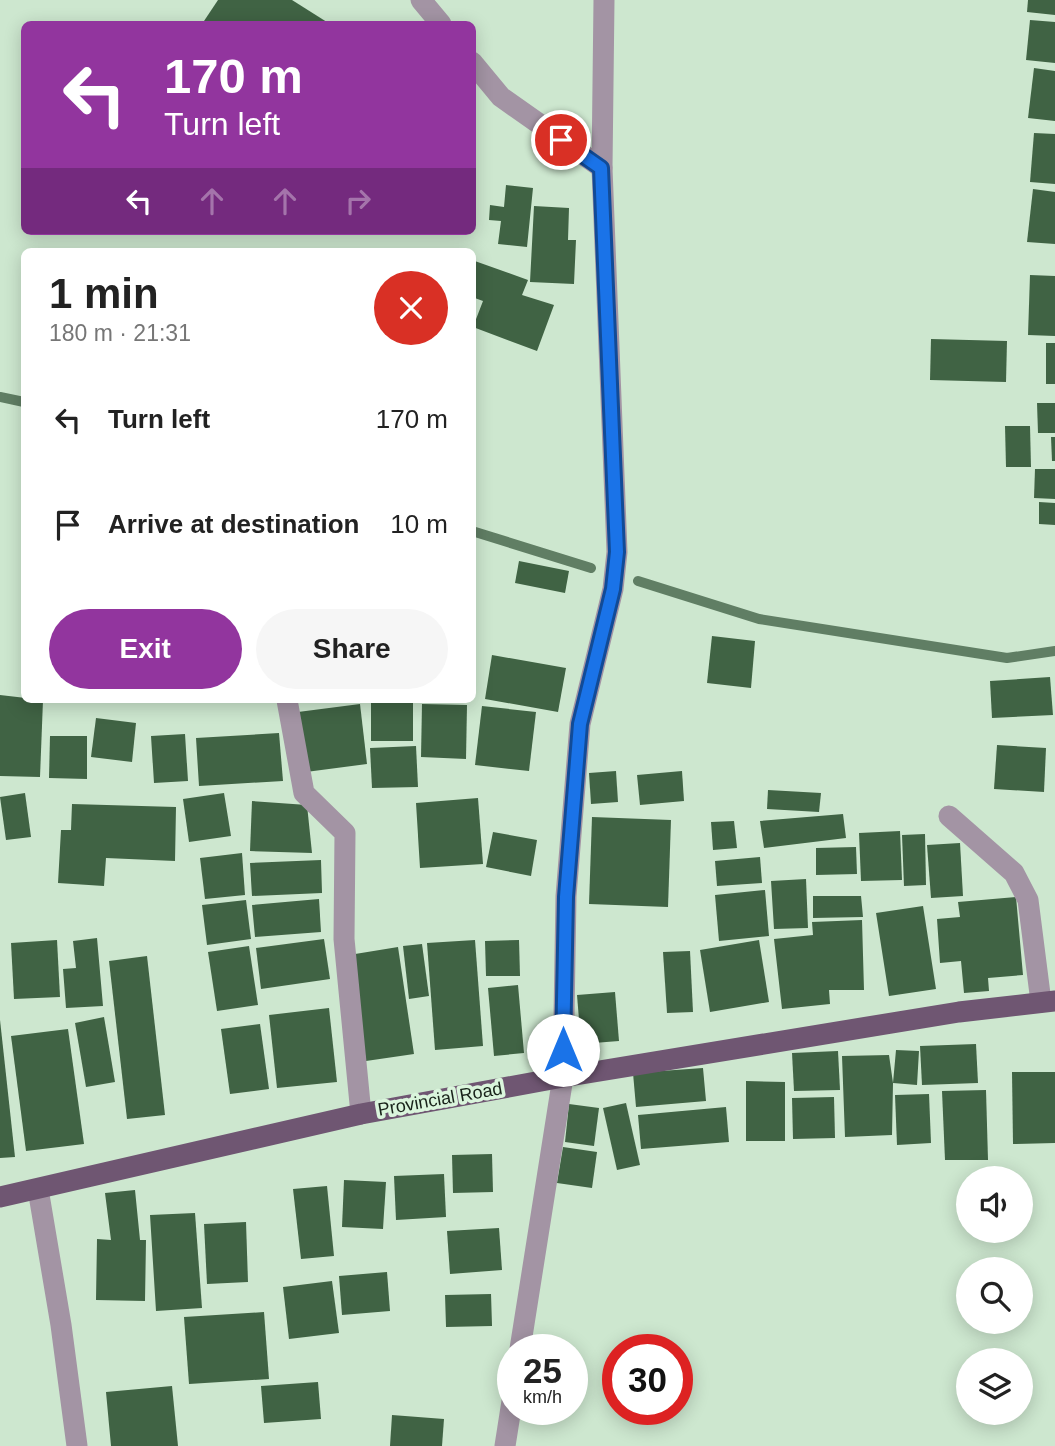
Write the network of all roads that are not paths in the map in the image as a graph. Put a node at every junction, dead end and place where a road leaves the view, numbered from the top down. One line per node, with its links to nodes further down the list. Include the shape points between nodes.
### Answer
1 (421, 0): 3 (street)
2 (604, 0): 5 (street)
3 (438, 21)
4 (476, 67): 5 (street, via 501,97)
5 (601, 168): 9 (street, via 617,552 613,589 580,724 566,897)
6 (288, 703): 10 (street, via 304,793 345,833 344,939)
7 (949, 816): 8 (street, via 1014,873 1027,900)
8 (1048, 1001): 9 (main road, Provincial Road)
9 (563, 1077): 10 (main road, Provincial Road); 13 (street)
10 (361, 1114): 11 (main road, Provincial Road)
11 (38, 1189): 12 (main road, Provincial Road); 15 (street)
12 (0, 1197)
13 (522, 1334)
14 (508, 1425): 16 (street)
15 (77, 1446)
16 (505, 1446)

